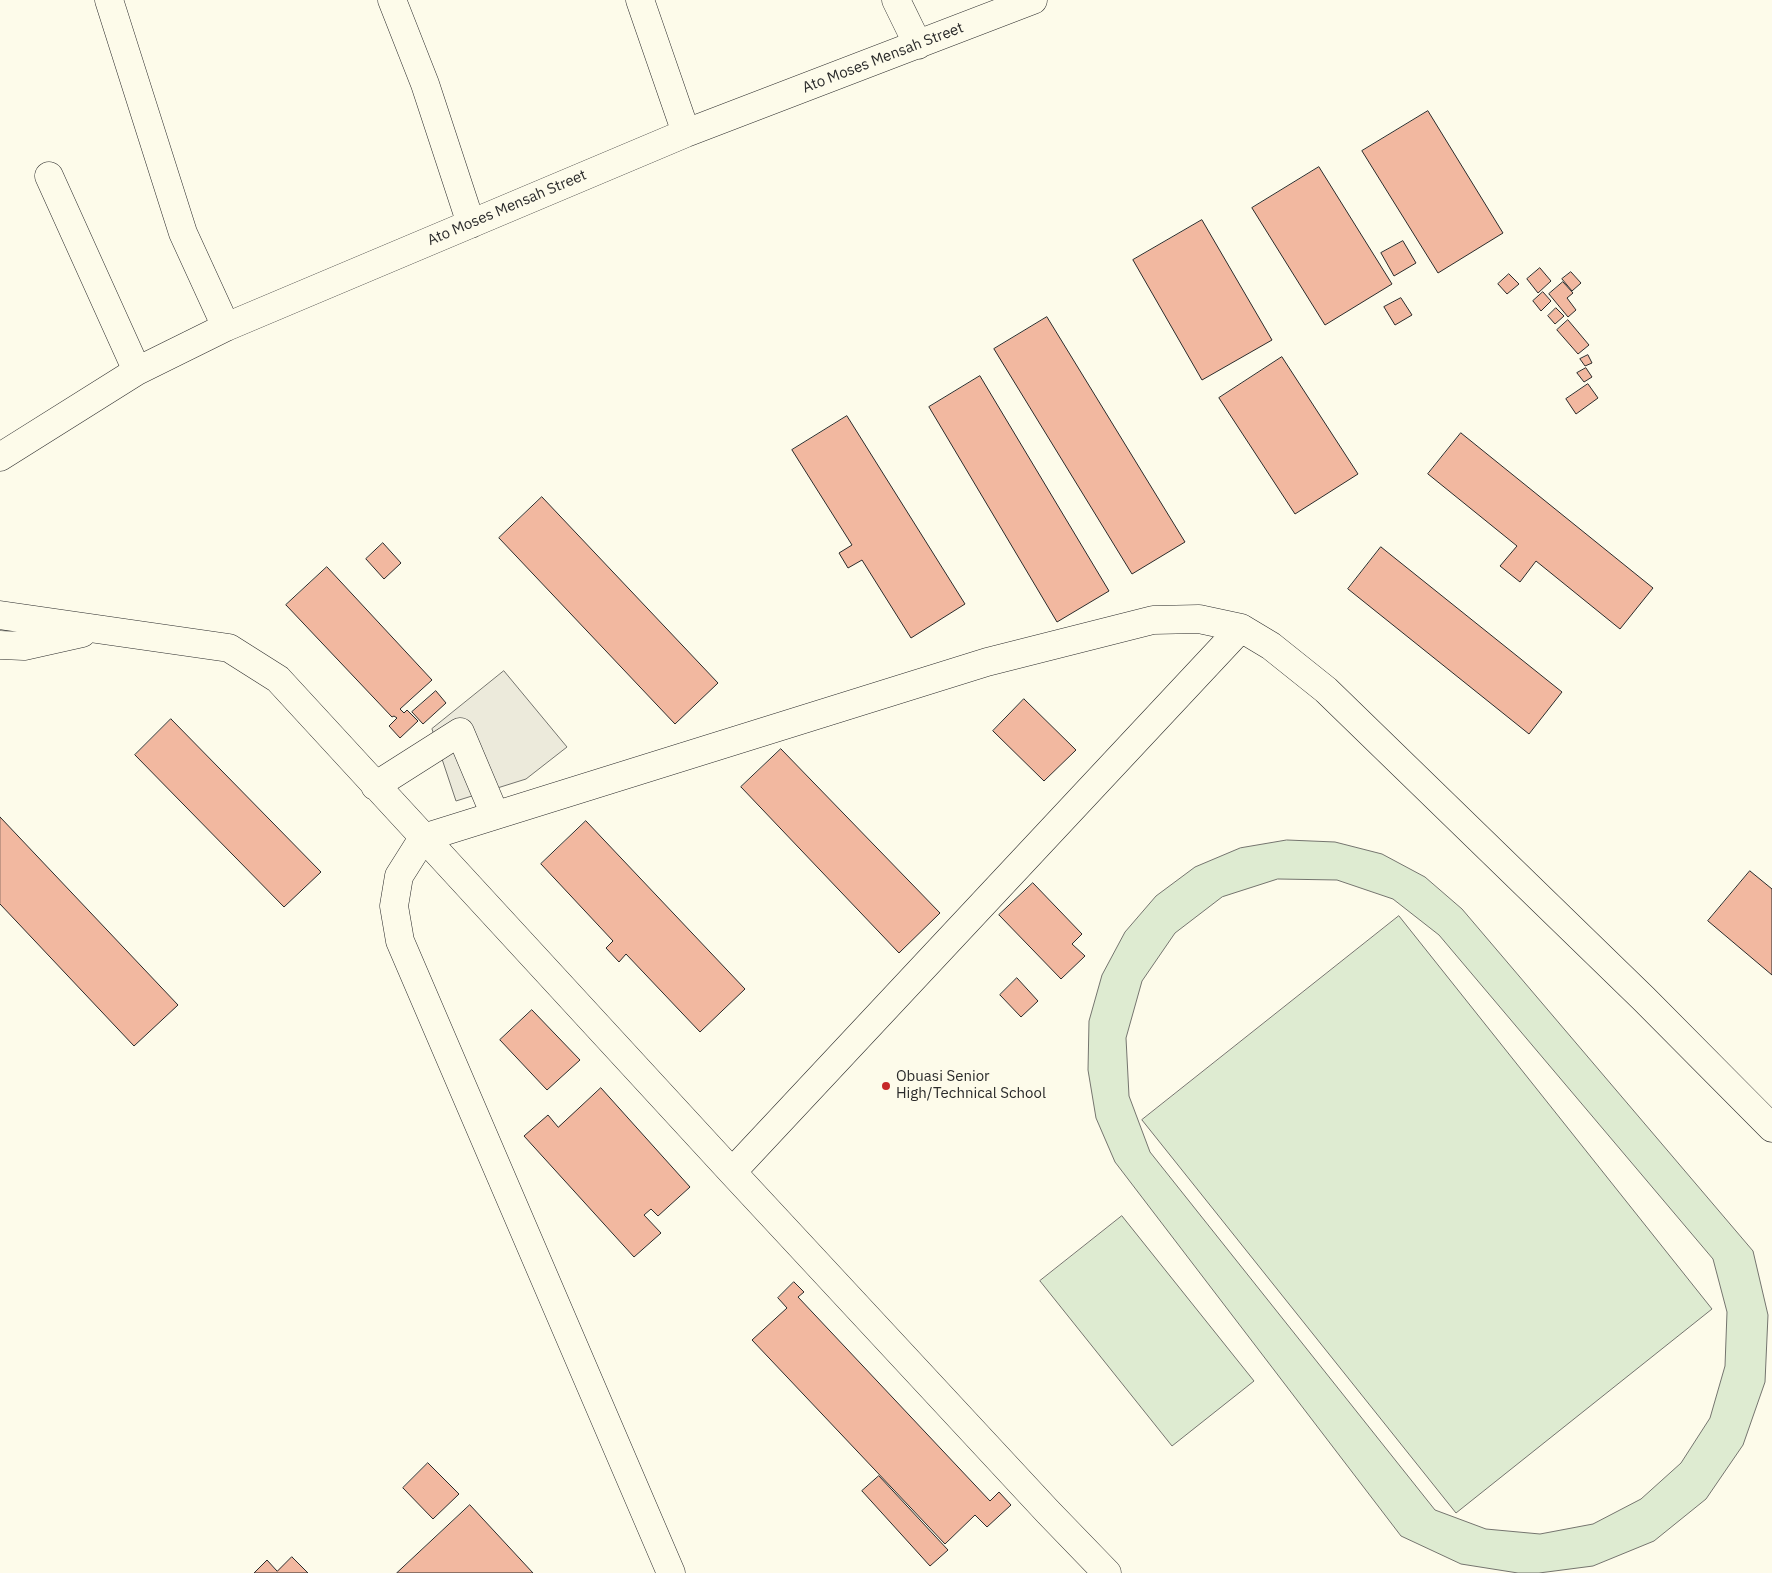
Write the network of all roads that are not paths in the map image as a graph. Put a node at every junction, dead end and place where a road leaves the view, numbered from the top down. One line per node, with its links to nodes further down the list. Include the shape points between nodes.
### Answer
1 (109, 0): 10 (street, via 183,232)
2 (392, 0): 9 (street, via 425,84)
3 (640, 0): 7 (street)
4 (896, 0): 6 (street)
5 (1033, 0): 6 (street, Ato Moses Mensah Street)
6 (918, 45): 7 (street, Ato Moses Mensah Street)
7 (686, 133): 9 (street, Ato Moses Mensah Street)
8 (49, 176): 11 (street)
9 (471, 224): 10 (street, Ato Moses Mensah Street)
10 (226, 327): 11 (street, Ato Moses Mensah Street)
11 (138, 371): 12 (street, Ato Moses Mensah Street)
12 (0, 457)
13 (0, 615): 15 (street)
14 (1241, 628): 18 (street, via 1199,619 1153,620 987,662); 20 (street, via 1271,646 1326,690); 21 (street)
15 (97, 629): 16 (street, via 24,646); 17 (street, via 229,648 278,679)
16 (0, 645)
17 (375, 786): 18 (street, via 460,732); 19 (street)
18 (495, 815): 19 (street)
19 (423, 838): 21 (street); 22 (street, via 399,876 394,906 400,941)
20 (1772, 1128)
21 (732, 1172): 23 (street)
22 (671, 1573)
23 (1107, 1573)

